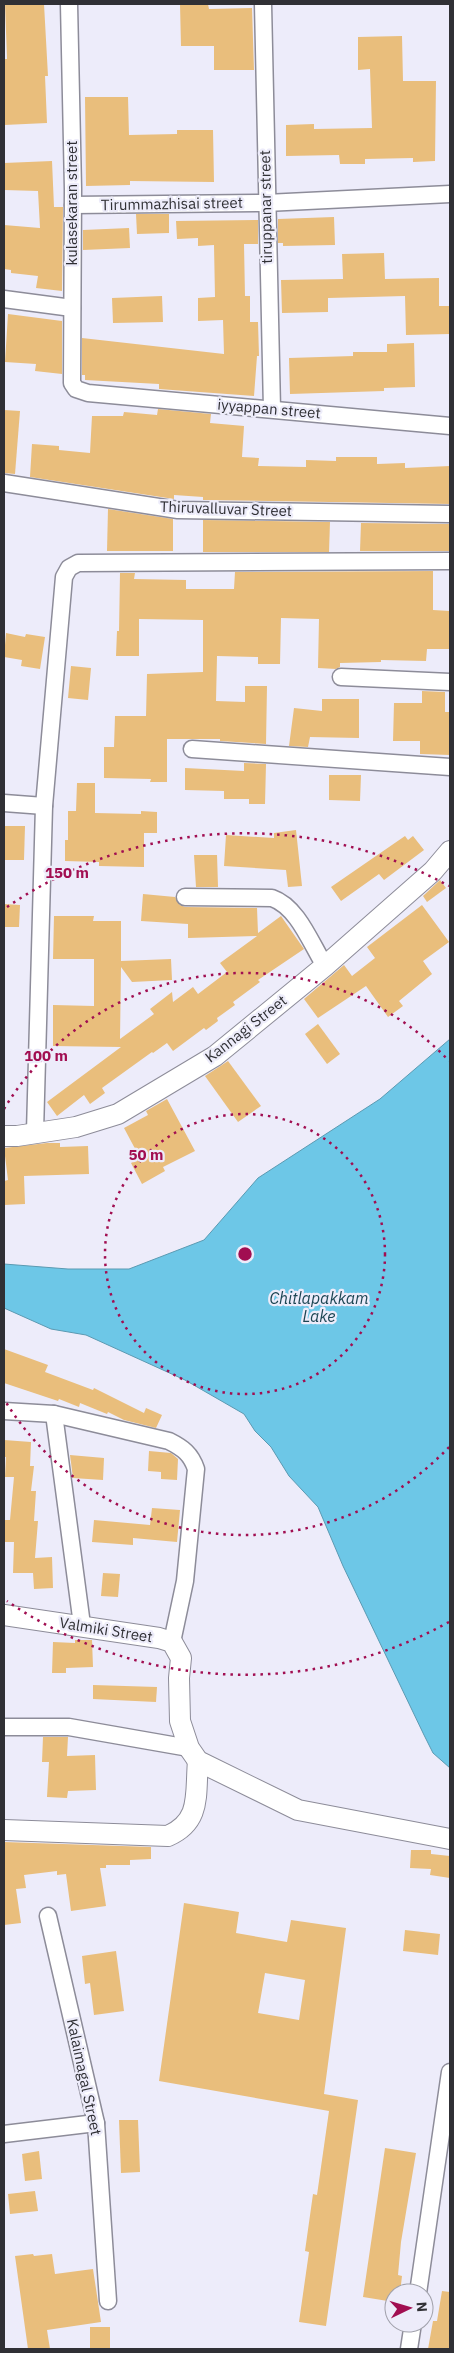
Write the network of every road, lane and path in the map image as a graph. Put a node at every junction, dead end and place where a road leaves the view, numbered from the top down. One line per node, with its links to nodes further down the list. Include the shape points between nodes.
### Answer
1 (69, 4): 5 (street, kulasekaran street)
2 (262, 4): 4 (street, tiruppanar street)
3 (450, 194): 4 (street, Tirummazhisai street)
4 (266, 203): 5 (street, Tirummazhisai street); 9 (street, tiruppanar street)
5 (73, 205): 7 (street, kulasekaran street)
6 (4, 299): 7 (street)
7 (72, 308): 8 (street, kulasekaran street, via 72,383 76,389)
8 (88, 393): 9 (street, iyyappan street)
9 (272, 409): 10 (street, iyyappan street)
10 (450, 426)
11 (4, 483): 12 (street, Thiruvalluvar Street, via 178,510)
12 (450, 514)
13 (450, 561): 19 (street, via 78,562 64,577)
14 (341, 677): 15 (street)
15 (450, 682)
16 (192, 749): 17 (street)
17 (450, 766)
18 (4, 803): 19 (street)
19 (44, 806): 23 (street)
20 (450, 851): 22 (street, Kannagi Street, via 433,871)
21 (185, 897): 22 (street, via 272,898 280,901 293,914)
22 (325, 966): 23 (street, Kannagi Street, via 215,1056 118,1114 76,1127)
23 (36, 1132): 24 (street, Kannagi Street)
24 (4, 1136)
25 (4, 1411): 26 (street)
26 (54, 1414): 28 (street); 29 (street, via 169,1441 192,1457 196,1469 186,1581)
27 (4, 1615): 28 (street, Valmiki Street)
28 (82, 1625): 29 (street, Valmiki Street)
29 (172, 1642): 31 (street, Valmiki Street, via 181,1658 180,1721)
30 (4, 1727): 31 (street, via 69,1727)
31 (194, 1755): 32 (street, via 194,1812 188,1825 168,1836); 33 (street, via 298,1810)
32 (4, 1830)
33 (450, 1839)
34 (48, 1916): 36 (street, Kalaimagal Street)
35 (450, 2072): 38 (street)
36 (96, 2123): 37 (street); 39 (street, Kalaimagal Street)
37 (4, 2134)
38 (419, 2283)
39 (108, 2301)
40 (412, 2333): 41 (street)
41 (410, 2349)

